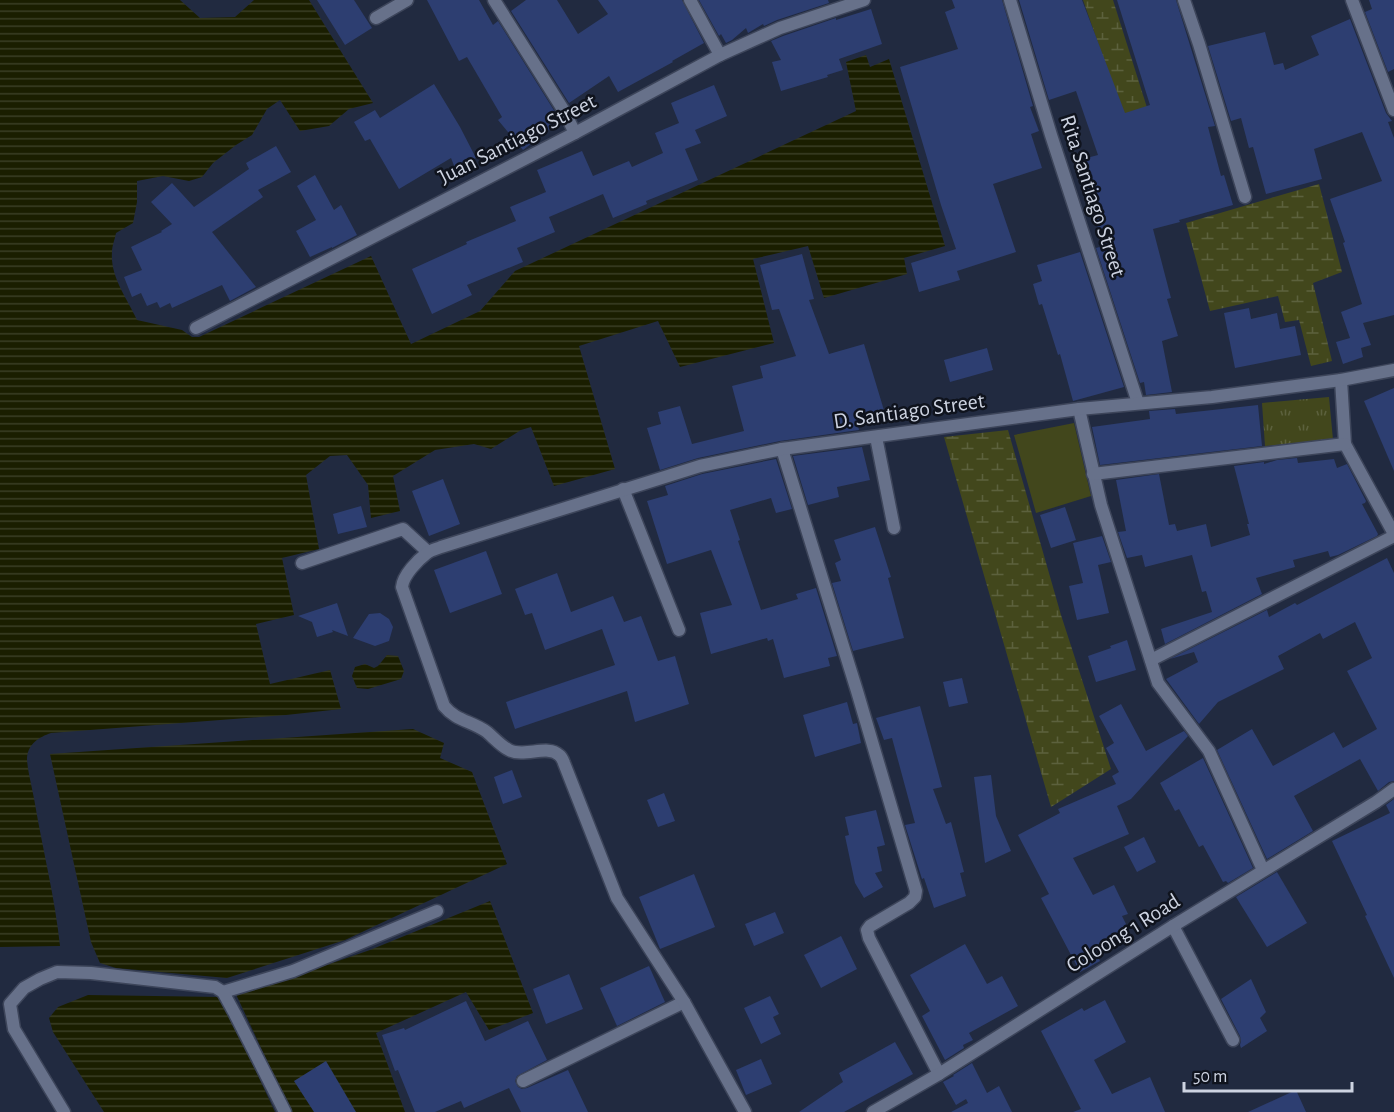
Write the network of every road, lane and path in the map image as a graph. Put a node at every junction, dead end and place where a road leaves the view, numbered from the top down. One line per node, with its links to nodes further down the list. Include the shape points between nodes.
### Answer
1 (407, 0): 8 (street)
2 (494, 0): 11 (street)
3 (690, 0): 9 (street)
4 (864, 0): 9 (street, Juan Santiago Street, via 780,28)
5 (1010, 0): 16 (street, Rita Santiago Street)
6 (1184, 0): 12 (street)
7 (1352, 0): 10 (street)
8 (376, 18)
9 (720, 55): 11 (street, Juan Santiago Street)
10 (1394, 110)
11 (575, 133): 13 (street, Juan Santiago Street)
12 (1245, 196)
13 (196, 328)
14 (1394, 370): 15 (street, D. Santiago Street)
15 (1341, 380): 16 (street, D. Santiago Street); 19 (street)
16 (1138, 403): 17 (street, D. Santiago Street)
17 (1079, 409): 18 (street, D. Santiago Street); 21 (street)
18 (876, 436): 20 (street, D. Santiago Street); 23 (street)
19 (1345, 444): 21 (street); 24 (street)
20 (782, 449): 22 (street, D. Santiago Street, via 700,466); 36 (street, via 916,891 909,903 870,926 869,938)
21 (1093, 474): 28 (street)
22 (623, 489): 25 (street, D. Santiago Street); 27 (street)
23 (894, 528)
24 (1394, 535): 28 (street)
25 (428, 552): 26 (street, via 403,529); 34 (street, via 406,575 402,587 444,706 456,718 485,731 509,750 549,750 559,754 617,898)
26 (302, 562)
27 (679, 630)
28 (1151, 660): 30 (street, via 1158,683 1209,751)
29 (1394, 789): 30 (street, Coloong 1 Road)
30 (1263, 870): 32 (street, Coloong 1 Road)
31 (437, 911): 33 (street, via 293,970)
32 (1173, 926): 35 (street); 36 (street, Coloong 1 Road)
33 (223, 992): 38 (street, via 204,985 57,972 24,988 10,1004 14,1029); 39 (street)
34 (684, 1002): 37 (street); 40 (street)
35 (1233, 1040)
36 (939, 1074): 41 (street, Coloong 1 Road)
37 (523, 1081)
38 (64, 1112)
39 (285, 1112)
40 (744, 1112)
41 (873, 1112)

